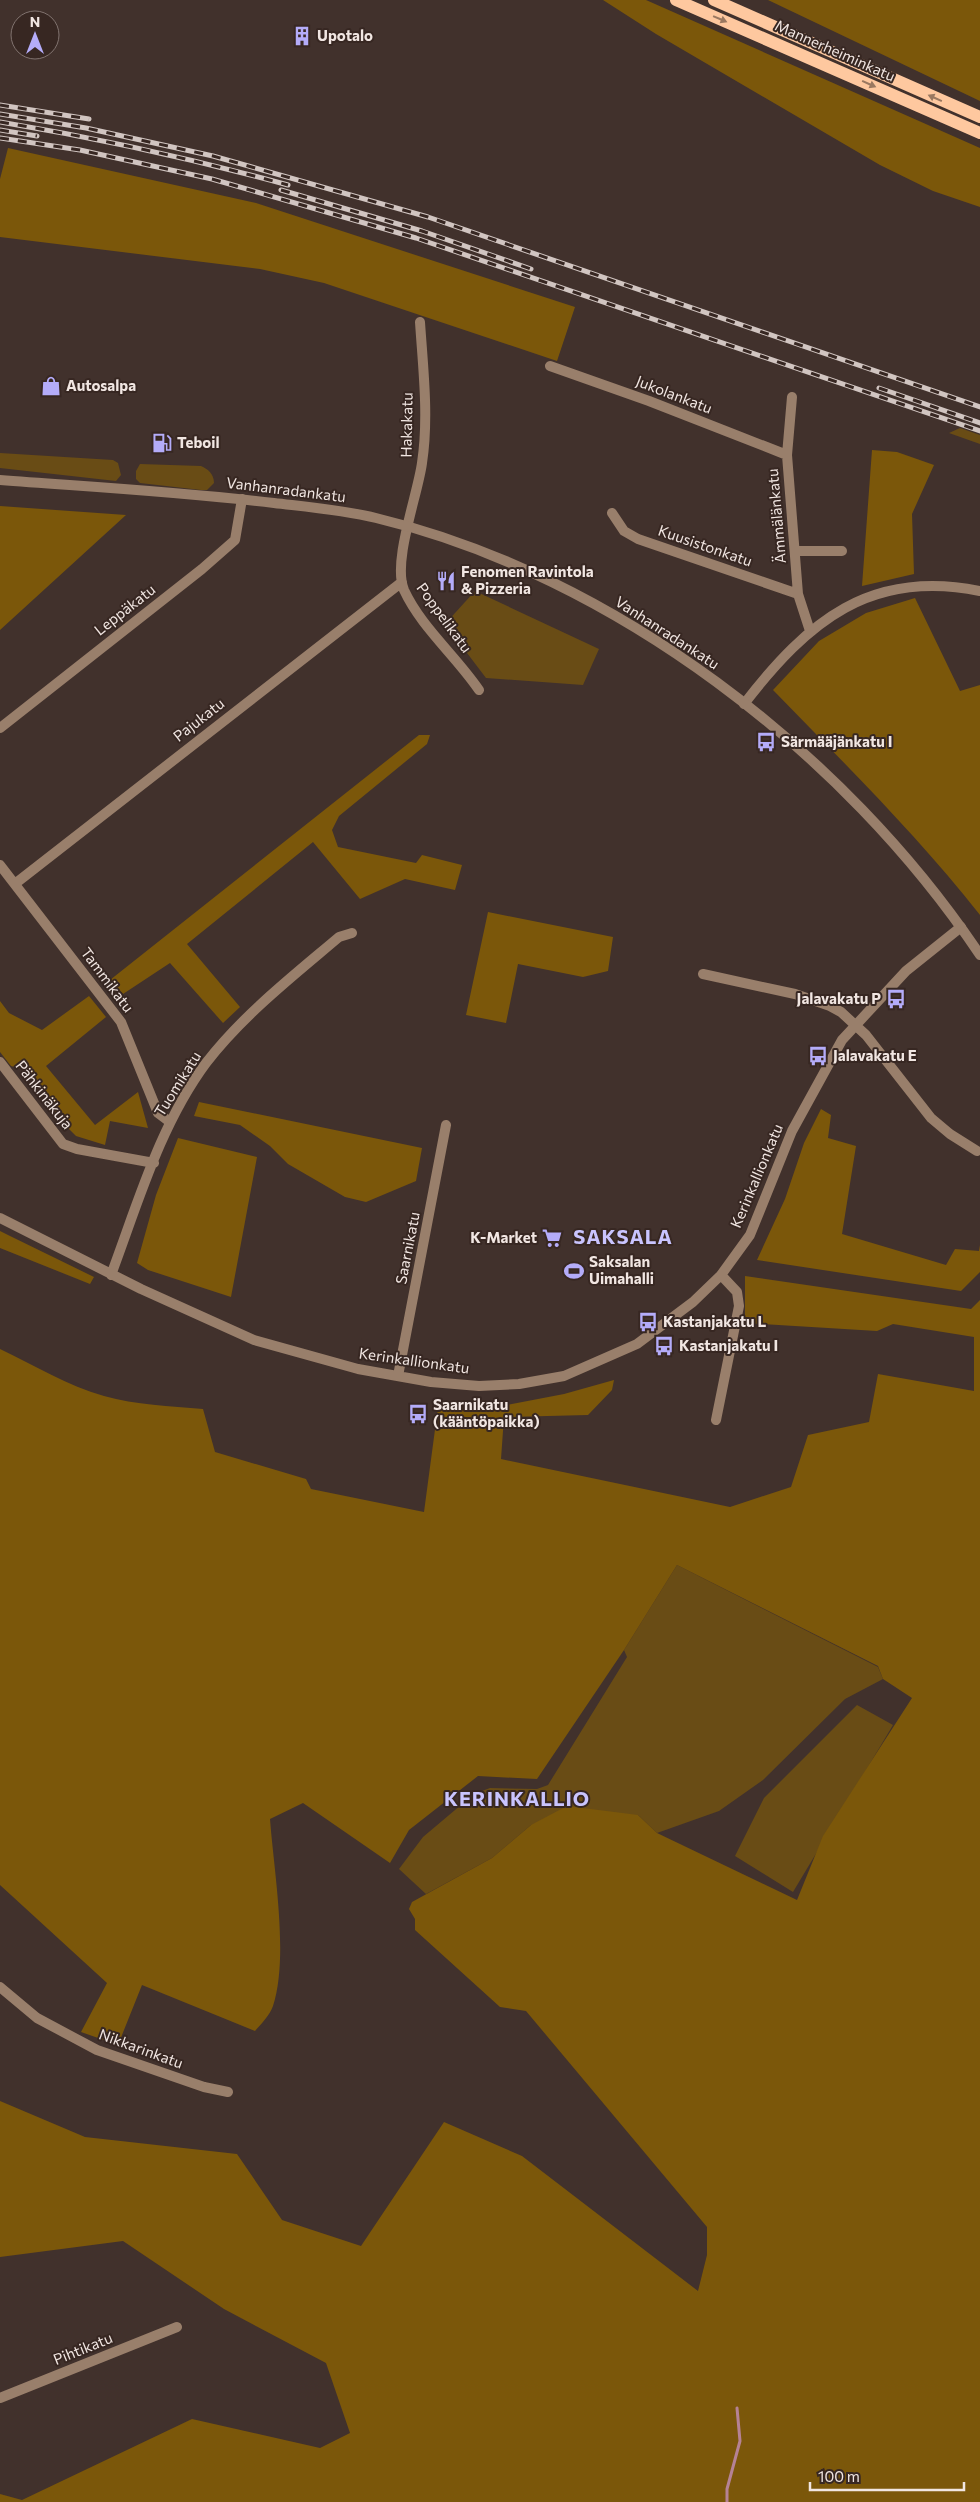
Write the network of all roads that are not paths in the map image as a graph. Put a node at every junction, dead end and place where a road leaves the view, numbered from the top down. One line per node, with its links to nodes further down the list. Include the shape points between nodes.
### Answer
1 (676, 0): 4 (main road, Mannerheiminkatu, one-way to 4)
2 (714, 0): 3 (main road, Mannerheiminkatu, one-way to 2)
3 (980, 117)
4 (980, 133)
5 (420, 322): 12 (street, Hakakatu, via 424,426 422,462)
6 (550, 366): 8 (street, Jukolankatu, via 649,400)
7 (792, 397): 8 (street, Ämmälänkatu)
8 (787, 455): 13 (street, Ämmälänkatu)
9 (0, 480): 10 (street, Vanhanradankatu)
10 (242, 499): 12 (street, Vanhanradankatu, via 331,510); 21 (street, Leppäkatu, via 235,540)
11 (612, 513): 17 (street, Kuusistonkatu, via 624,531 638,539)
12 (408, 527): 15 (street, Poppelikatu, via 401,564); 20 (street, Vanhanradankatu, via 467,545 519,566 592,602)
13 (795, 551): 14 (street); 17 (street, Ämmälänkatu)
14 (842, 551)
15 (402, 582): 19 (street, Poppelikatu, via 415,609); 23 (street, Pajukatu)
16 (980, 592): 18 (street, via 950,585 906,587 876,593)
17 (798, 594): 18 (street, Ämmälänkatu)
18 (810, 631): 20 (street, via 784,656)
19 (479, 690)
20 (744, 704): 24 (street, Vanhanradankatu, via 859,806 907,858)
21 (0, 728)
22 (0, 865): 23 (street, Tammikatu)
23 (16, 883): 30 (street, Tammikatu, via 121,1022 158,1113)
24 (961, 928): 26 (street, Vanhanradankatu); 28 (street, Kerinkallionkatu, via 906,970)
25 (352, 933): 30 (street, Tuomikatu, via 339,937 253,1012 207,1062)
26 (980, 956)
27 (703, 974): 28 (street, via 795,994 836,1009)
28 (855, 1024): 32 (street, via 931,1118); 36 (street, Kerinkallionkatu, via 842,1040 792,1131 750,1235)
29 (0, 1062): 33 (street, Pähkinäkuja, via 63,1144)
30 (170, 1122): 33 (street, Tuomikatu)
31 (446, 1126): 37 (street, Saarnikatu)
32 (977, 1151)
33 (154, 1163): 35 (street, Tuomikatu)
34 (0, 1218): 35 (street, Kerinkallionkatu)
35 (112, 1275): 37 (street, Kerinkallionkatu, via 254,1340 358,1369)
36 (721, 1275): 37 (street, Kerinkallionkatu, via 693,1302 638,1344 564,1376 519,1384 479,1386); 38 (street, via 737,1292 739,1306)
37 (398, 1376)
38 (716, 1420)
39 (0, 1987): 40 (street, Nikkarinkatu, via 37,2018 97,2050 204,2087)
40 (228, 2092)
41 (177, 2327): 42 (street, Pihtikatu)
42 (0, 2398)

